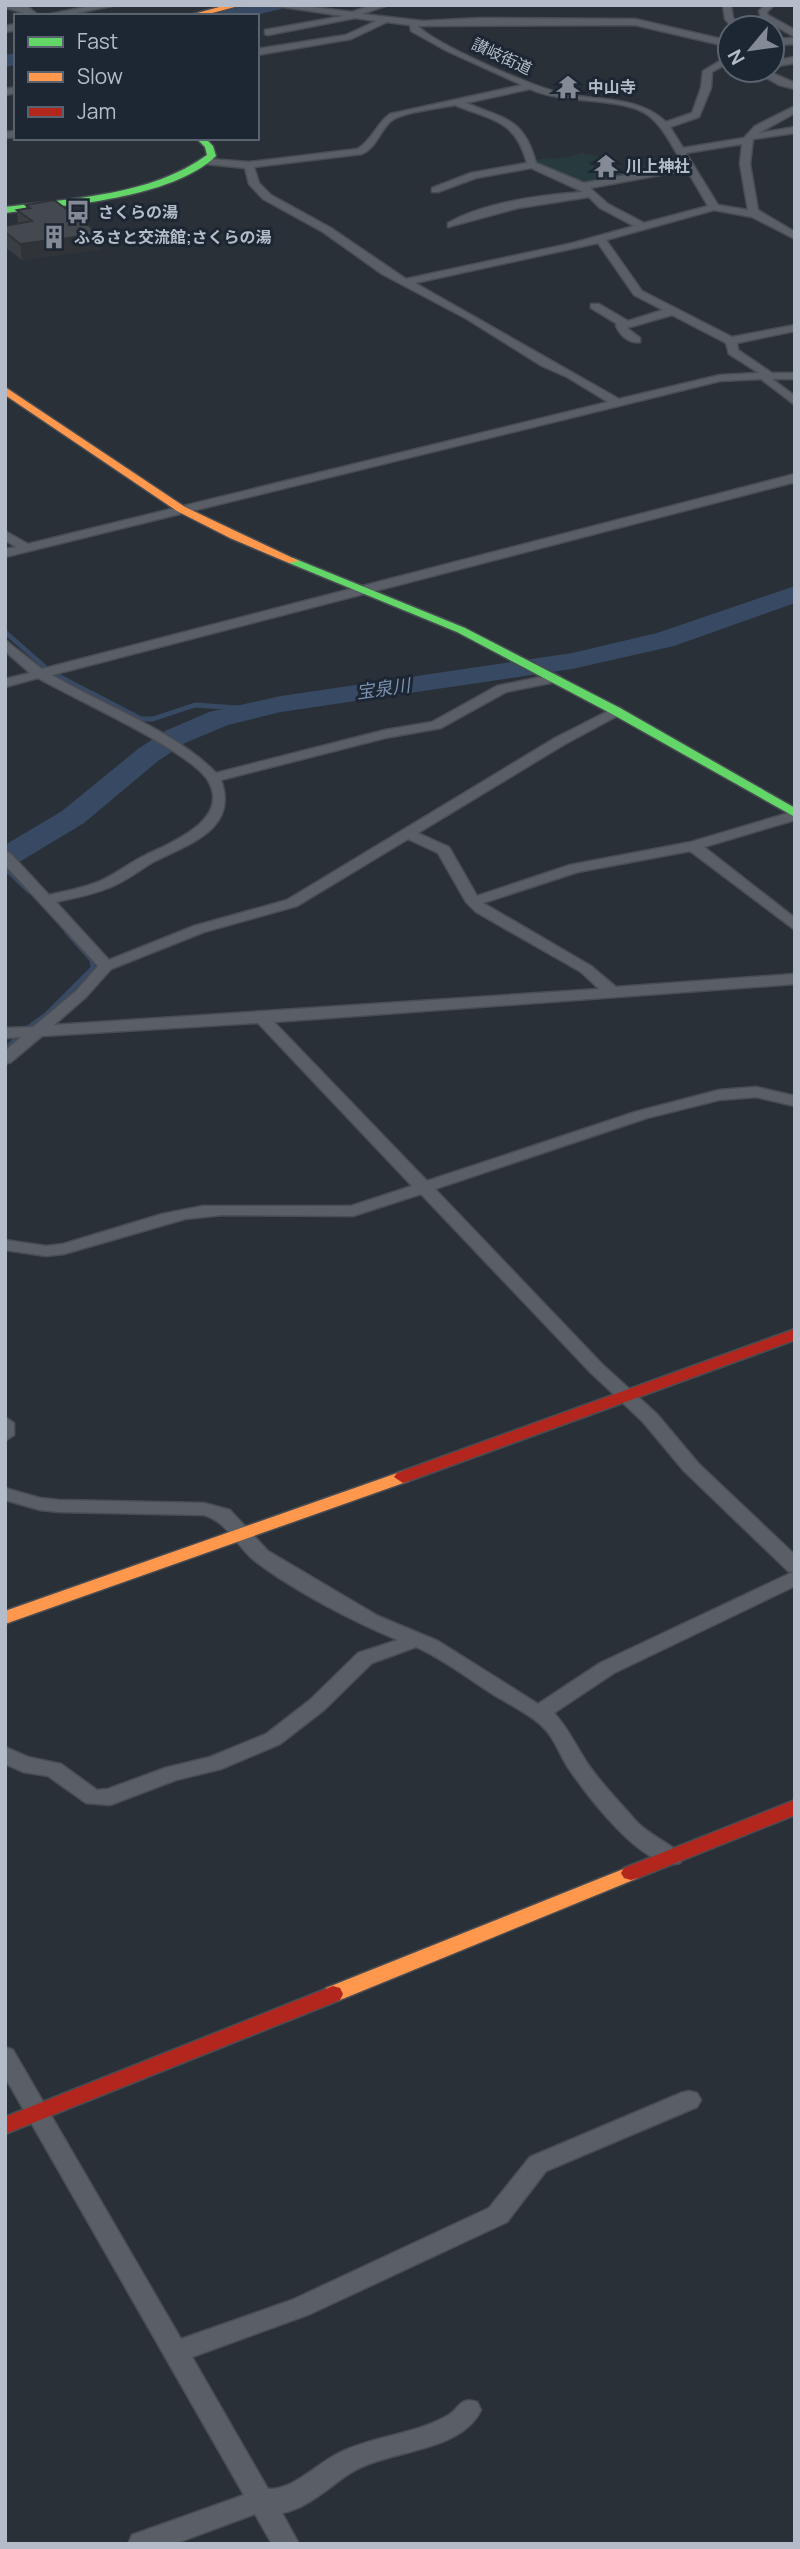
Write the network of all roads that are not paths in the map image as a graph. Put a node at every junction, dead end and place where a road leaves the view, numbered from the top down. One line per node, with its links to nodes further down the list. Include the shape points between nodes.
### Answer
1 (5, 5): 8 (street)
2 (112, 5): 7 (street)
3 (274, 5): 11 (street)
4 (381, 5): 11 (street)
5 (769, 5): 17 (street, via 764,16)
6 (232, 6): 10 (street)
7 (101, 7): 9 (street)
8 (33, 14)
9 (57, 14)
10 (198, 14)
11 (353, 15): 13 (street); 16 (street)
12 (5, 19): 15 (street)
13 (386, 19): 14 (street); 19 (street, via 352,36)
14 (414, 23): 18 (street, via 624,21); 21 (street, 讃岐街道, via 414,29 450,49)
15 (13, 26)
16 (268, 32)
17 (795, 34)
18 (716, 40)
19 (259, 52)
20 (716, 67): 24 (street, via 708,71 696,115)
21 (530, 86): 22 (street); 24 (street, 讃岐街道, via 565,97 637,106)
22 (453, 101): 32 (street, via 387,118 369,147 359,152); 33 (street, via 514,126 526,142)
23 (795, 108): 28 (street)
24 (666, 126): 30 (street, 讃岐街道)
25 (795, 130): 26 (street)
26 (782, 132): 27 (street); 28 (street)
27 (795, 138)
28 (747, 139): 30 (street); 43 (street, via 749,202)
29 (202, 140): 31 (street, via 212,151)
30 (681, 151): 34 (street, 讃岐街道)
31 (209, 162): 32 (street); 39 (street, via 170,179)
32 (249, 165): 48 (street, via 262,194)
33 (532, 165): 35 (street); 37 (street, via 474,175)
34 (691, 166): 38 (street); 40 (street, 讃岐街道)
35 (572, 182): 36 (street); 38 (street)
36 (549, 186)
37 (435, 190)
38 (587, 190): 44 (street); 45 (street, via 604,206)
39 (52, 202): 41 (street); 42 (street)
40 (714, 207): 43 (street); 45 (street)
41 (5, 210)
42 (69, 214)
43 (755, 214): 46 (street)
44 (452, 225)
45 (643, 227): 47 (street)
46 (795, 236)
47 (600, 239): 48 (street); 50 (street, via 638,293)
48 (405, 282): 58 (street)
49 (595, 306): 51 (street)
50 (673, 311): 51 (street); 54 (street)
51 (624, 323): 53 (street, via 621,328)
52 (795, 328): 54 (street)
53 (636, 340)
54 (731, 341): 55 (street, via 733,352)
55 (766, 376): 56 (street); 58 (street, via 720,378); 59 (street)
56 (795, 376)
57 (5, 390): 61 (street)
58 (616, 402): 61 (street)
59 (795, 402)
60 (795, 478): 65 (street)
61 (181, 509): 63 (street); 65 (street, via 234,536)
62 (5, 535): 63 (street)
63 (27, 548): 64 (street)
64 (5, 553)
65 (367, 589): 67 (street); 68 (street)
66 (5, 644): 67 (street)
67 (40, 674): 69 (street); 71 (street, via 152,736)
68 (550, 676): 70 (street); 71 (street, via 502,689 436,724)
69 (5, 683)
70 (616, 710): 72 (street); 73 (street)
71 (213, 778): 76 (street, via 219,808 192,839 104,884)
72 (795, 814): 74 (street)
73 (408, 834): 77 (street, via 444,850); 79 (street, via 282,907 208,926)
74 (693, 846): 77 (street, via 575,868); 78 (street)
75 (10, 860): 76 (street)
76 (48, 900): 79 (street)
77 (473, 902): 81 (street, via 586,968)
78 (795, 926)
79 (106, 966): 83 (street)
80 (795, 979): 81 (street)
81 (612, 992): 82 (street)
82 (262, 1018): 83 (street); 87 (street)
83 (35, 1032): 84 (street); 85 (street)
84 (5, 1033)
85 (5, 1059)
86 (795, 1101): 87 (street, via 756,1092 719,1095 641,1115)
87 (422, 1186): 88 (street, via 353,1211 205,1211 64,1249); 90 (street)
88 (5, 1245)
89 (795, 1334): 90 (street)
90 (628, 1397): 94 (street); 95 (street, via 691,1467)
91 (5, 1423): 92 (street)
92 (5, 1434)
93 (5, 1494): 94 (street, via 59,1506 213,1510)
94 (242, 1535): 97 (street); 98 (street, via 261,1556 293,1576)
95 (795, 1566)
96 (795, 1578): 99 (street, via 607,1668)
97 (5, 1618)
98 (412, 1639): 99 (street, via 431,1646); 100 (street, via 365,1658 274,1739 214,1764 172,1773 110,1797 93,1798 54,1769 23,1764)
99 (538, 1713): 102 (street, via 556,1728 576,1763 631,1830)
100 (5, 1754)
101 (795, 1807): 102 (street)
102 (672, 1857): 105 (street)
103 (5, 2056): 105 (street)
104 (689, 2099): 107 (street, via 538,2164 498,2216 301,2307)
105 (38, 2113): 106 (street); 107 (street)
106 (5, 2126)
107 (175, 2353): 109 (street)
108 (468, 2410): 109 (street, via 458,2423 345,2462 285,2501)
109 (261, 2500): 110 (street); 111 (street)
110 (141, 2544)
111 (286, 2544)

